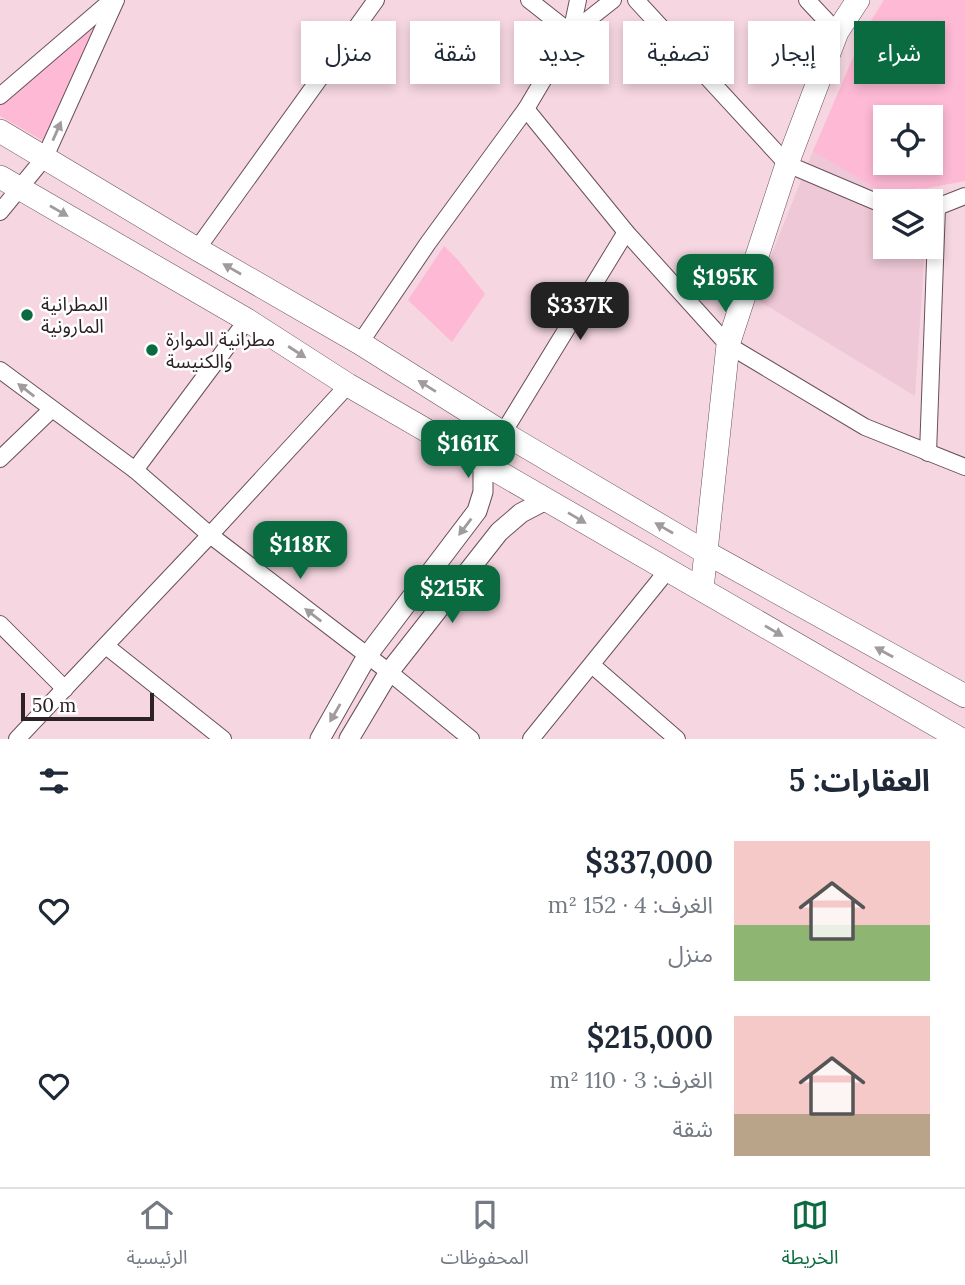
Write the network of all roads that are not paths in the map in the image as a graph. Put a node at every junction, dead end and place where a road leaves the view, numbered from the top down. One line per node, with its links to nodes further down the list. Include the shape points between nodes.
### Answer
1 (114, 0): 16 (street); 19 (street, one-way to 1)
2 (376, 0): 27 (street)
3 (529, 0): 9 (street)
4 (578, 0): 10 (street)
5 (613, 0): 11 (street)
6 (636, 0): 20 (street)
7 (807, 0): 12 (street)
8 (858, 0): 13 (main road)
9 (556, 21)
10 (574, 21)
11 (587, 21)
12 (827, 21)
13 (840, 27)
14 (541, 84): 17 (street)
15 (817, 84): 20 (main road)
16 (0, 96)
17 (526, 109): 26 (street); 30 (street)
18 (0, 131): 19 (main road)
19 (45, 157): 21 (street); 27 (main road)
20 (787, 164): 23 (street); 31 (main road)
21 (10, 182): 25 (street); 29 (main road, one-way to 29)
22 (965, 196): 24 (street)
23 (873, 200)
24 (943, 204)
25 (0, 212)
26 (626, 232): 31 (street); 35 (street)
27 (197, 249): 30 (main road, one-way to 27)
28 (933, 259): 36 (street)
29 (247, 320): 33 (main road, one-way to 33); 40 (street)
30 (360, 343): 35 (main road, one-way to 30)
31 (728, 345): 36 (street, via 864,427); 43 (main road)
32 (0, 370): 34 (street, one-way to 32)
33 (348, 384): 38 (main road); 42 (street)
34 (51, 410): 37 (street); 40 (street)
35 (503, 433): 43 (main road, one-way to 35)
36 (928, 453): 39 (street)
37 (2, 454)
38 (483, 464): 41 (main road); 48 (street, one-way to 48, via 483,492 477,511)
39 (965, 467)
40 (135, 470): 42 (street)
41 (546, 499): 44 (main road, one-way to 44); 50 (street, via 499,532)
42 (210, 535): 47 (street); 48 (street, one-way to 42)
43 (707, 553): 45 (main road); 51 (main road, one-way to 43)
44 (667, 571): 45 (main road); 49 (street)
45 (702, 589): 62 (main road, one-way to 62)
46 (0, 624): 53 (street)
47 (106, 646): 53 (street); 56 (street)
48 (367, 656): 50 (street); 57 (street, one-way to 57)
49 (592, 665): 60 (street); 61 (street)
50 (389, 672): 58 (street); 59 (street)
51 (925, 675): 52 (street); 54 (main road)
52 (965, 684)
53 (65, 689): 55 (street)
54 (965, 696)
55 (17, 739)
56 (223, 739)
57 (320, 739)
58 (349, 739)
59 (471, 739)
60 (531, 739)
61 (677, 739)
62 (960, 739)

